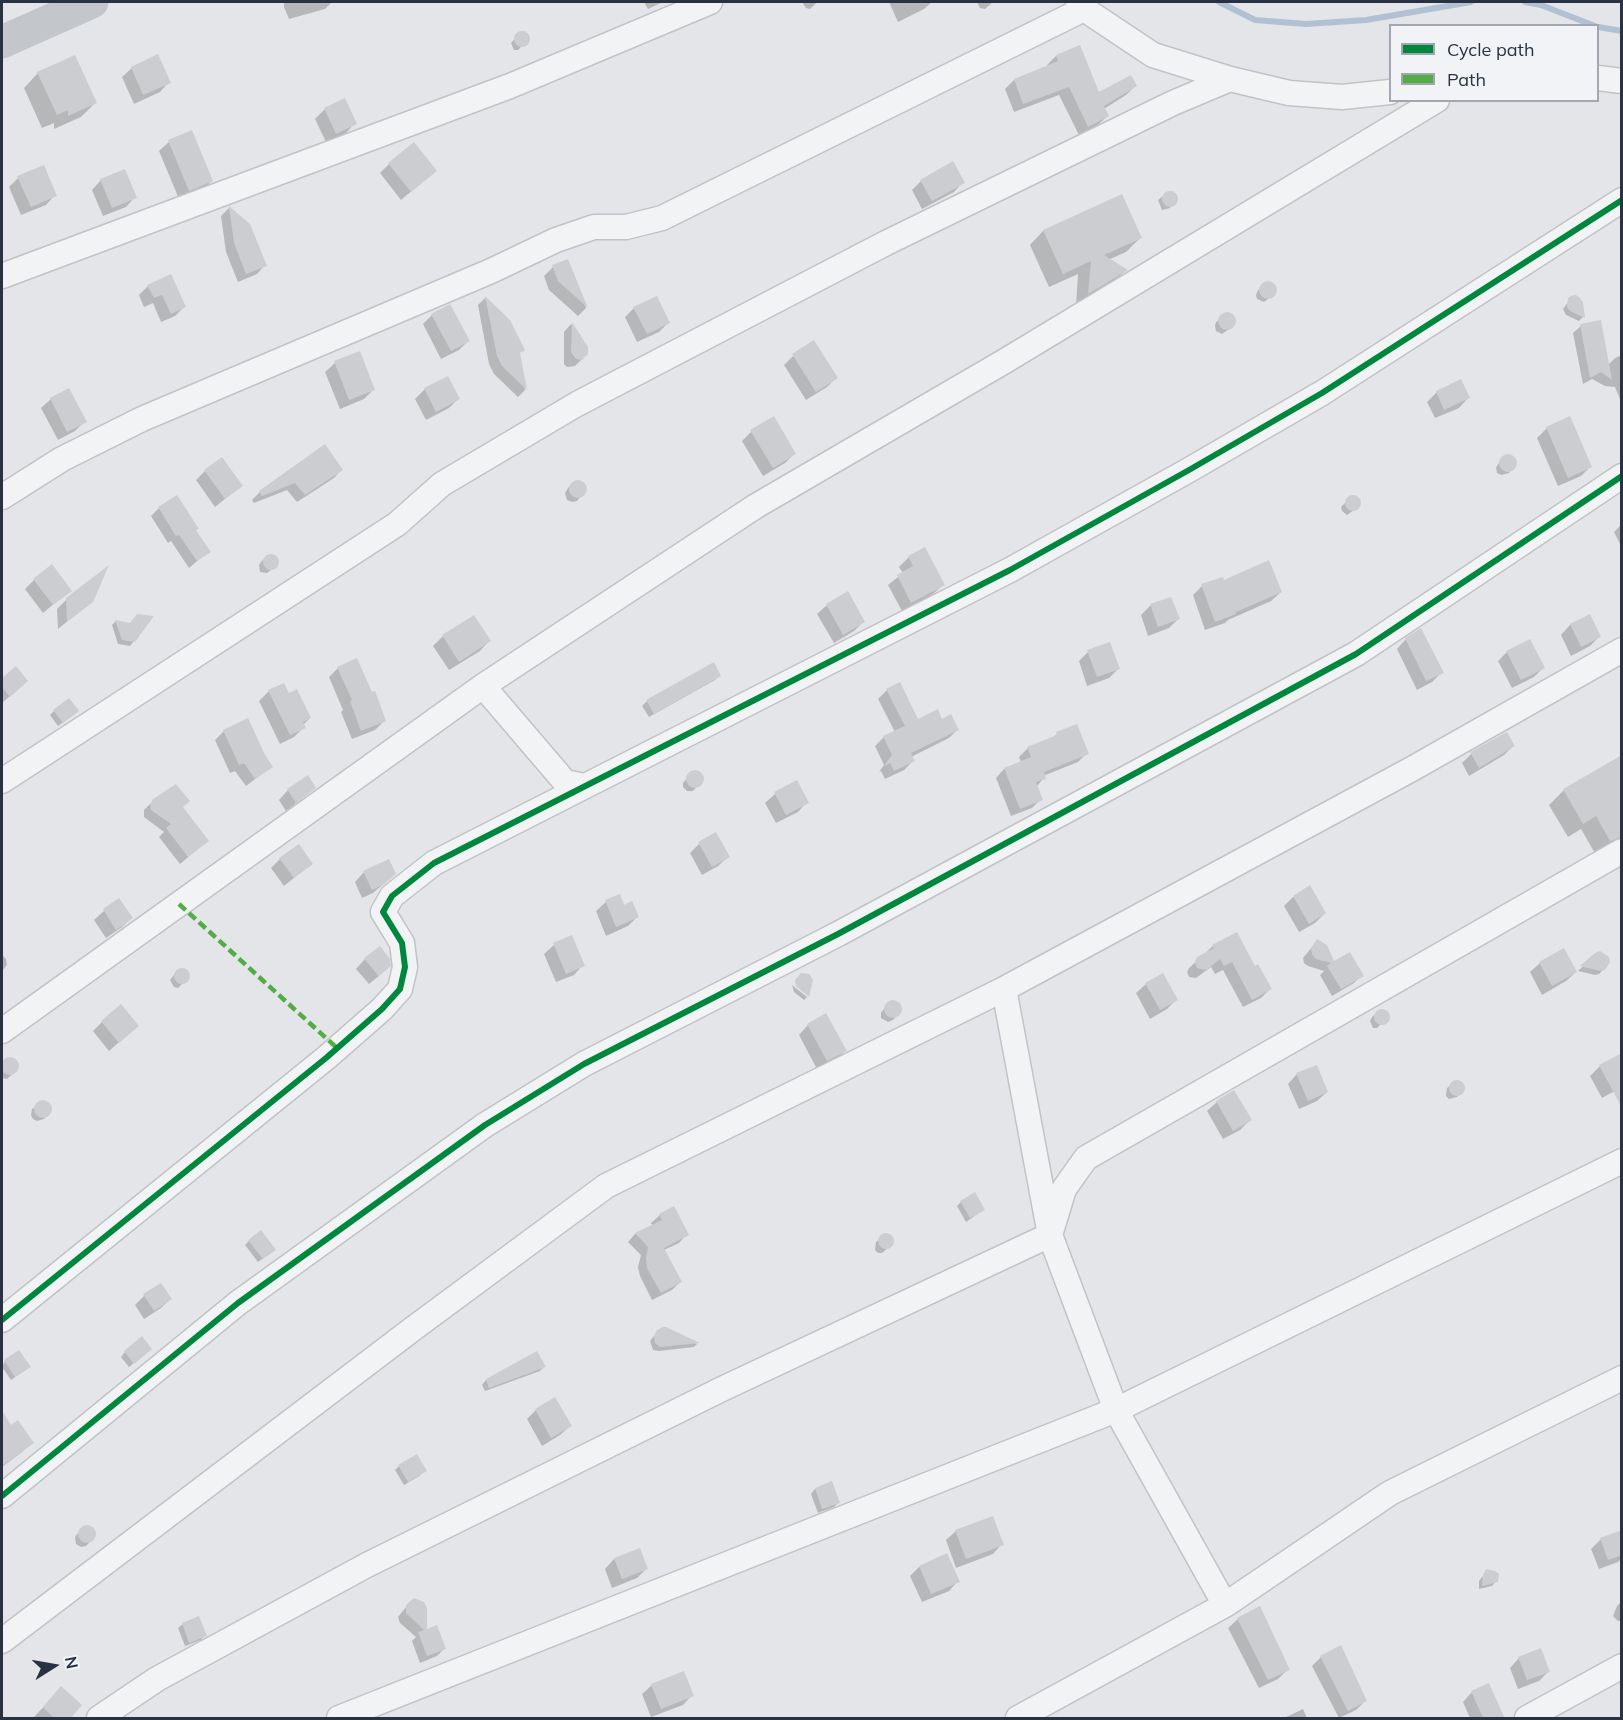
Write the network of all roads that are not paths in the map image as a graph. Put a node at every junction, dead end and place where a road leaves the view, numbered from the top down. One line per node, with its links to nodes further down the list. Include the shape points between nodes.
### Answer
1 (92, 2): 4 (street)
2 (710, 2): 11 (street, via 510,86)
3 (1081, 5): 6 (street, via 1153,55); 13 (street, via 662,218 626,227 594,227 556,240 142,419 62,459)
4 (2, 42)
5 (1599, 78): 7 (street)
6 (1230, 79): 8 (street, via 1289,93 1342,97); 16 (street, via 886,243 568,410 442,484 396,524)
7 (1622, 81)
8 (1389, 92)
9 (1434, 102): 15 (street, via 1036,343 756,506)
10 (1622, 200): 17 (street, via 1322,393 1189,470 1010,570)
11 (2, 276)
12 (1622, 476): 26 (street, via 1356,654 848,929 584,1064 495,1119 237,1303)
13 (2, 496)
14 (1622, 650): 19 (street, via 1400,776)
15 (483, 686): 17 (street, via 565,782); 20 (street)
16 (2, 781)
17 (584, 786): 23 (street, via 434,863 392,896 383,912 402,943 405,967 400,989 382,1010)
18 (1622, 851): 22 (street, via 1086,1158 1064,1189)
19 (1004, 989): 22 (street); 28 (street, via 606,1186)
20 (2, 1031)
21 (1622, 1161): 25 (street)
22 (1050, 1236): 25 (street); 30 (street, via 722,1389 367,1565 157,1679)
23 (2, 1320)
24 (1622, 1378): 27 (street, via 1390,1493)
25 (1116, 1410): 27 (street); 31 (street)
26 (2, 1496)
27 (1225, 1605): 32 (street)
28 (2, 1641)
29 (1622, 1666): 33 (street)
30 (99, 1719)
31 (339, 1719)
32 (1018, 1719)
33 (1527, 1719)

